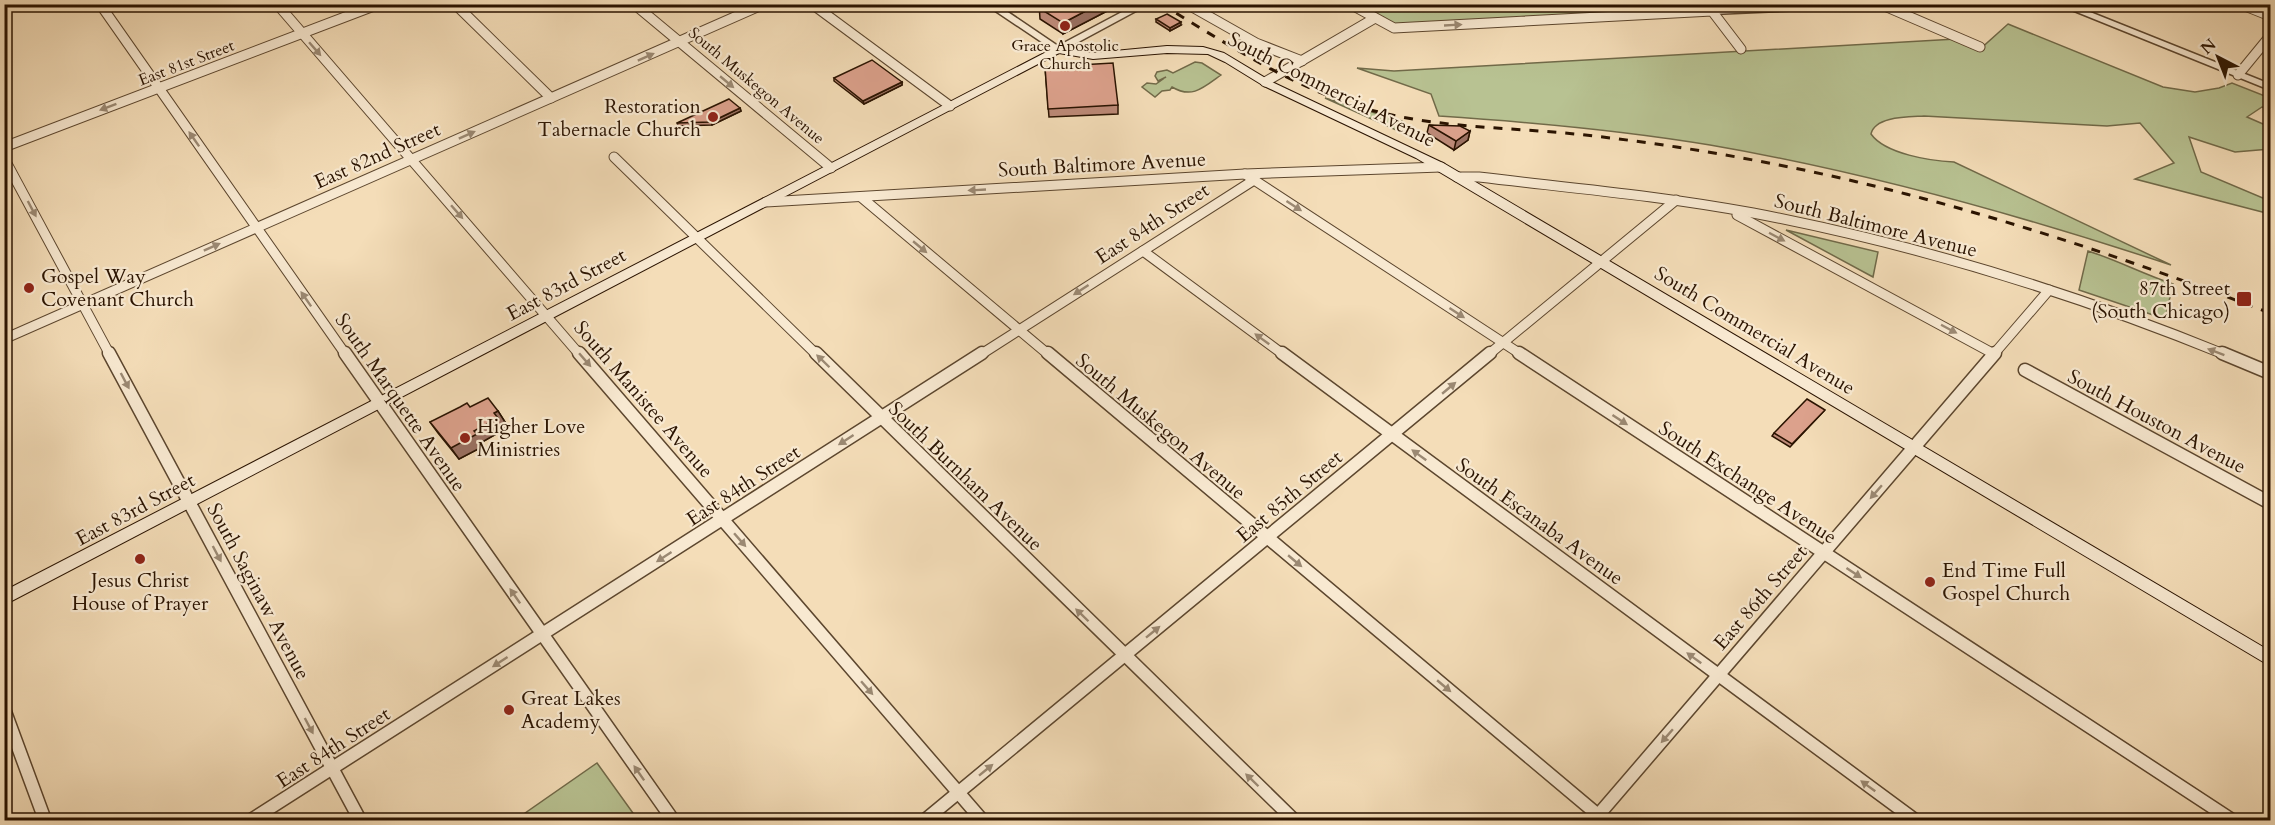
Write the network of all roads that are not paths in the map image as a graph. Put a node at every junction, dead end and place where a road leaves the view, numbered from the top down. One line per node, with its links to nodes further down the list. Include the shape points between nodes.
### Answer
1 (100, 4): 30 (street, South Marquette Avenue)
2 (277, 4): 20 (street, South Manistee Avenue)
3 (379, 4): 20 (street, East 81st Street)
4 (455, 4): 31 (street)
5 (634, 4): 22 (street, South Muskegon Avenue)
6 (764, 4): 22 (street, East 82nd Street)
7 (812, 4): 32 (street)
8 (989, 4): 25 (street)
9 (1145, 4): 25 (street, East 83rd Street)
10 (1187, 4): 26 (street, South Commercial Avenue, via 1250,40)
11 (1350, 4): 19 (street)
12 (1703, 4): 17 (street)
13 (1871, 4): 17 (street)
14 (1880, 4): 23 (street)
15 (2061, 4): 27 (street)
16 (2240, 4): 18 (street)
17 (1712, 11): 19 (street, one-way to 17, via 1394,28); 24 (street)
18 (2271, 16)
19 (1376, 18): 26 (street)
20 (302, 34): 30 (street, East 81st Street); 36 (street, South Manistee Avenue, one-way to 36)
21 (2271, 36): 27 (street)
22 (679, 42): 31 (street, East 82nd Street, one-way to 22); 38 (street, South Muskegon Avenue, one-way to 38)
23 (1980, 47)
24 (1741, 49)
25 (1058, 50): 28 (main road, South Commercial Avenue, via 1088,56 1211,52); 32 (main road, East 83rd Street)
26 (1302, 61): 28 (street)
27 (2238, 75): 29 (street)
28 (1265, 82): 37 (main road, South Commercial Avenue)
29 (2271, 87)
30 (159, 88): 33 (street, East 81st Street, one-way to 33); 45 (street, South Marquette Avenue, one-way to 30)
31 (551, 98): 36 (street, East 82nd Street, one-way to 31)
32 (950, 106): 38 (main road, East 83rd Street)
33 (4, 147)
34 (614, 157): 46 (street, South Burnham Avenue)
35 (4, 158): 50 (street, South Saginaw Avenue, one-way to 50)
36 (412, 159): 45 (street, East 82nd Street); 51 (street, South Manistee Avenue, one-way to 51)
37 (1441, 167): 39 (street, South Baltimore Avenue); 40 (main road, South Commercial Avenue)
38 (831, 168): 43 (main road, East 83rd Street)
39 (1250, 177): 41 (street, South Baltimore Avenue, one-way to 41); 47 (street, East 84th Street); 54 (street, South Exchange Avenue, one-way to 54)
40 (1457, 177): 42 (street, South Baltimore Avenue); 48 (main road, South Commercial Avenue)
41 (861, 197): 43 (street, South Baltimore Avenue); 52 (street, South Muskegon Avenue, one-way to 52)
42 (1676, 200): 44 (street, South Baltimore Avenue); 48 (street, East 85th Street)
43 (766, 202): 46 (main road, East 83rd Street)
44 (1726, 209): 49 (street, South Baltimore Avenue, via 1891,245); 55 (street, one-way to 55)
45 (256, 228): 50 (street, East 82nd Street, one-way to 45); 58 (street, South Marquette Avenue, one-way to 45)
46 (695, 239): 51 (main road, East 83rd Street); 59 (street, South Burnham Avenue, one-way to 46)
47 (1143, 251): 52 (street, East 84th Street, one-way to 52); 60 (street, South Escanaba Avenue, one-way to 47)
48 (1601, 262): 54 (street, East 85th Street); 61 (main road, South Commercial Avenue)
49 (2053, 291): 55 (street, East 86th Street); 57 (street, South Baltimore Avenue, one-way to 49)
50 (83, 304): 53 (street, East 82nd Street); 62 (street, South Saginaw Avenue, one-way to 62)
51 (547, 316): 58 (main road, East 83rd Street); 64 (street, South Manistee Avenue, one-way to 64)
52 (1019, 330): 59 (street, East 84th Street); 65 (street, South Muskegon Avenue)
53 (4, 339)
54 (1503, 343): 60 (street, East 85th Street, one-way to 54); 66 (street, South Exchange Avenue, one-way to 66)
55 (1994, 354): 61 (street, East 86th Street)
56 (2025, 370): 63 (street, South Houston Avenue)
57 (2271, 373)
58 (380, 403): 62 (main road, East 83rd Street); 68 (street, South Marquette Avenue, one-way to 58)
59 (881, 418): 64 (street, East 84th Street, one-way to 64); 69 (street, South Burnham Avenue, one-way to 59)
60 (1392, 435): 65 (street, East 85th Street); 71 (street, South Escanaba Avenue, one-way to 60)
61 (1914, 448): 66 (street, East 86th Street, one-way to 66); 70 (main road, South Commercial Avenue)
62 (190, 502): 67 (main road, East 83rd Street); 73 (street, South Saginaw Avenue, one-way to 73)
63 (2271, 503)
64 (722, 519): 68 (street, East 84th Street, one-way to 68); 74 (street, South Manistee Avenue, one-way to 74)
65 (1267, 538): 69 (street, East 85th Street, one-way to 65); 75 (street, South Muskegon Avenue, one-way to 75)
66 (1823, 553): 71 (street, East 86th Street); 84 (street, South Exchange Avenue, one-way to 84)
67 (4, 599)
68 (542, 634): 73 (street, East 84th Street, one-way to 73); 79 (street, South Marquette Avenue, one-way to 68)
69 (1124, 656): 74 (street, East 85th Street, one-way to 69); 82 (street, South Burnham Avenue, one-way to 69)
70 (2271, 659)
71 (1718, 675): 75 (street, East 86th Street, one-way to 75); 83 (street, South Escanaba Avenue, one-way to 71)
72 (4, 709): 76 (street)
73 (332, 769): 77 (street, East 84th Street); 78 (street, South Saginaw Avenue)
74 (958, 793): 80 (street, East 85th Street); 81 (street, South Manistee Avenue)
75 (1599, 819)
76 (45, 820)
77 (251, 820)
78 (360, 820)
79 (673, 820)
80 (925, 820)
81 (982, 820)
82 (1294, 820)
83 (1915, 820)
84 (2232, 820)

